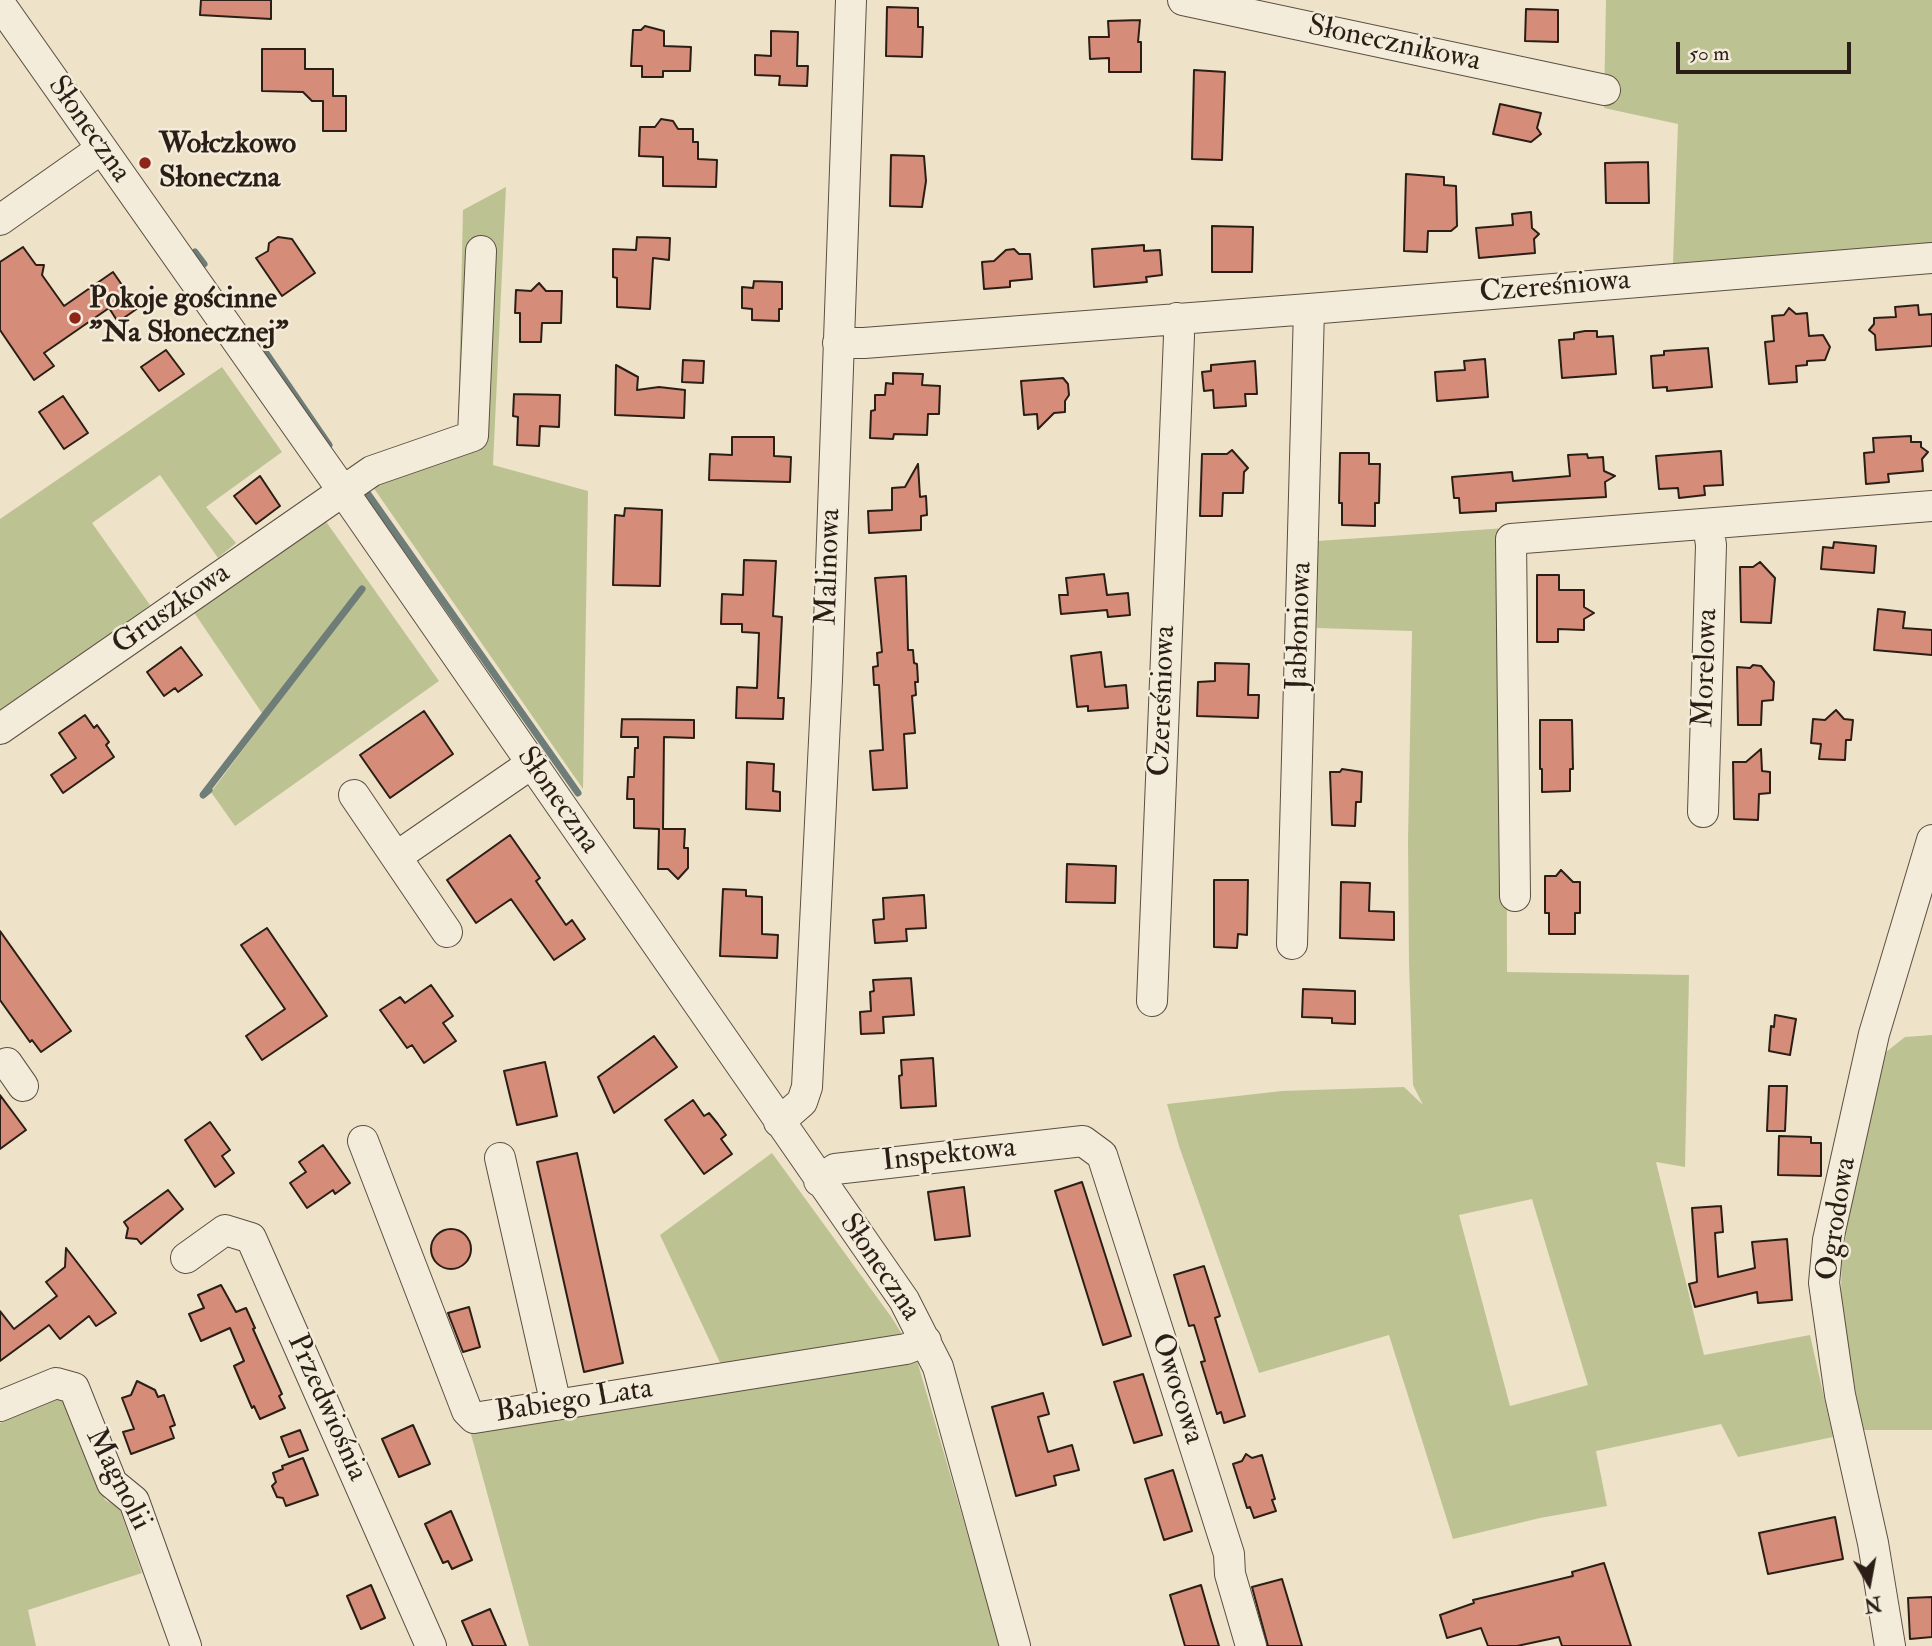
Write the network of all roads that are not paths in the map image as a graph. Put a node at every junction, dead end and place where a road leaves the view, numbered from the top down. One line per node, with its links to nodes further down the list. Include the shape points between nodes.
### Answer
1 (851, 0): 11 (street, Malinowa)
2 (1183, 0): 4 (street, Słonecznikowa)
3 (0, 4): 5 (street, Słoneczna)
4 (1605, 90)
5 (101, 149): 6 (street); 12 (street, Słoneczna)
6 (0, 220)
7 (481, 251): 12 (street, Gruszkowa, via 473,436 372,471)
8 (1932, 258): 9 (street, Czereśniowa)
9 (1309, 309): 10 (street, Czereśniowa); 23 (street, Jabłoniowa)
10 (1177, 318): 11 (street, Czereśniowa); 24 (street, Czereśniowa)
11 (838, 343): 25 (street, Malinowa, via 807,1087 803,1102)
12 (343, 491): 15 (street, Gruszkowa); 16 (street, Słoneczna)
13 (1932, 506): 14 (street)
14 (1709, 524): 18 (street, Morelowa); 21 (street, via 1511,539)
15 (0, 729)
16 (531, 764): 20 (street); 25 (street, Słoneczna)
17 (354, 795): 20 (street)
18 (1703, 812)
19 (1932, 840): 38 (street, Ogrodowa, via 1874,1034 1828,1240 1824,1283 1840,1395)
20 (396, 857): 22 (street)
21 (1515, 896)
22 (447, 932)
23 (1292, 944)
24 (1152, 1001)
25 (779, 1122): 29 (street, Słoneczna)
26 (363, 1141): 32 (street, Babiego Lata, via 467,1411 474,1418)
27 (1083, 1141): 29 (street, Inspektowa, via 835,1169); 37 (street, Owocowa, via 1102,1155 1229,1554 1230,1574)
28 (500, 1158): 32 (street)
29 (819, 1181): 31 (street, Słoneczna, via 904,1300)
30 (186, 1258): 35 (street, Przedwiośnia, via 225,1230 251,1238)
31 (926, 1341): 32 (street, Babiego Lata, via 906,1349); 36 (street, Słoneczna, via 938,1367)
32 (556, 1405)
33 (0, 1406): 34 (street, Magnolii, via 56,1383 74,1388 112,1483 134,1501)
34 (186, 1646)
35 (431, 1646)
36 (1015, 1646)
37 (1251, 1646)
38 (1890, 1646)

